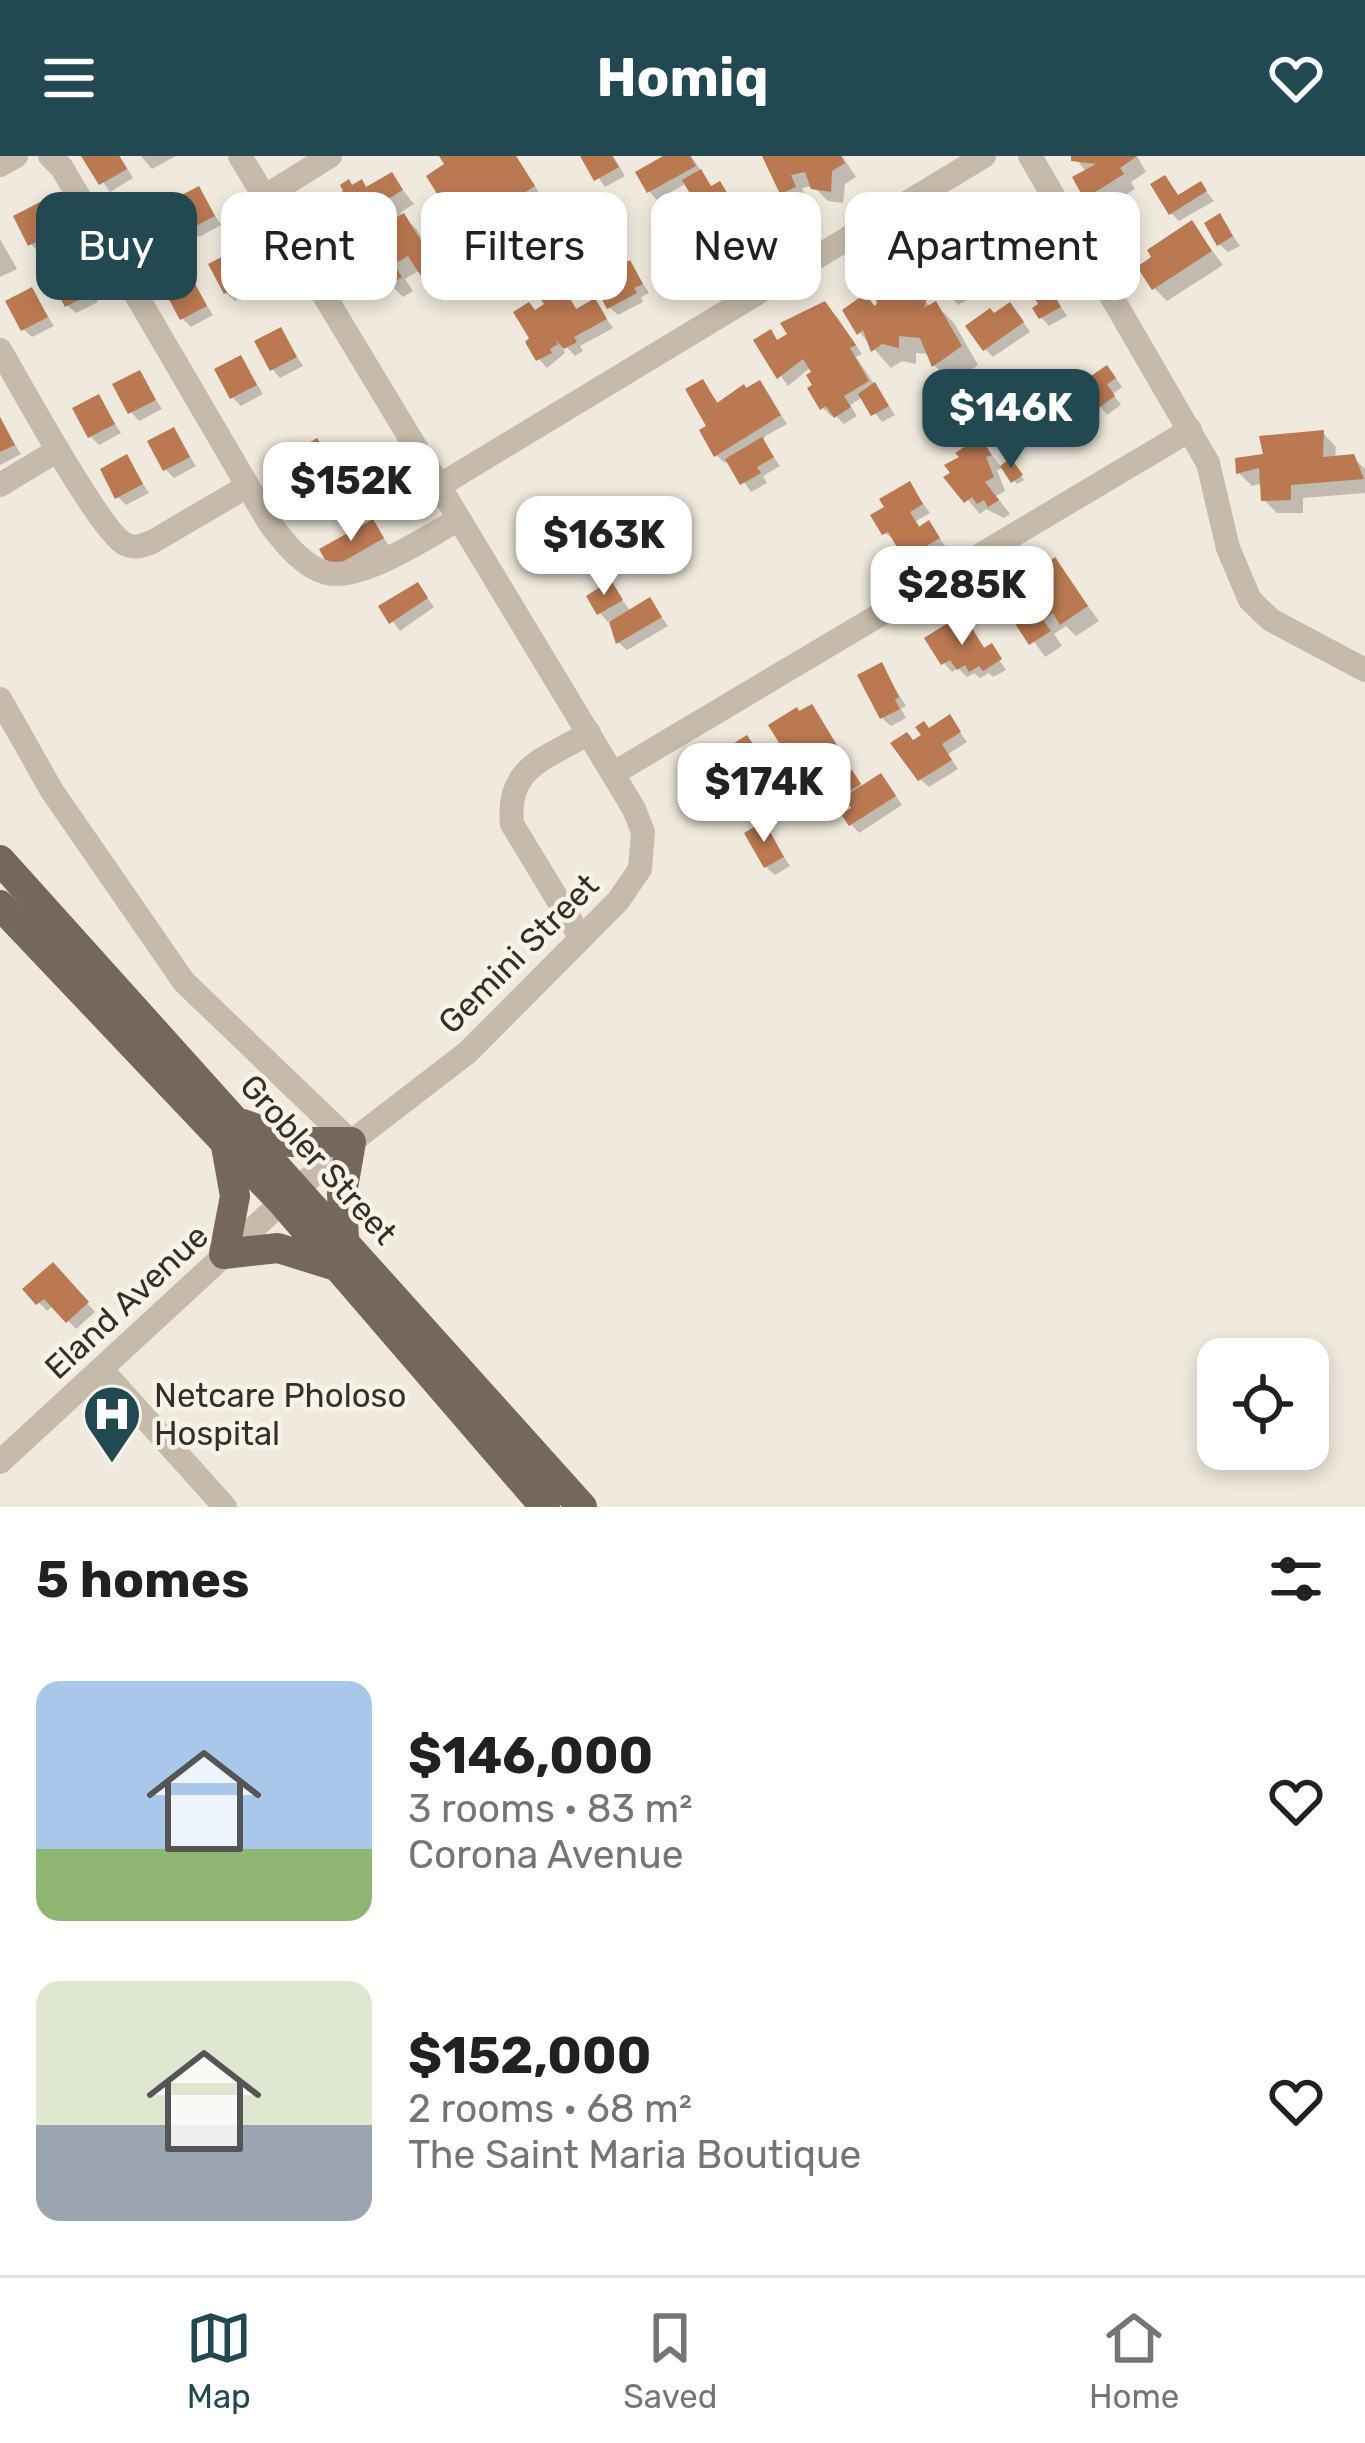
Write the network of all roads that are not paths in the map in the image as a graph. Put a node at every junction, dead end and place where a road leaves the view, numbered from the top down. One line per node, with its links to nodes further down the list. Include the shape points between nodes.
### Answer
1 (16, 156): 7 (street)
2 (50, 156): 15 (street)
3 (239, 156): 8 (street, Gemini Street)
4 (331, 156): 9 (street)
5 (984, 156): 16 (street)
6 (1030, 156): 12 (street)
7 (0, 165)
8 (260, 192)
9 (271, 192)
10 (325, 300): 16 (street, Gemini Street)
11 (0, 350): 13 (street)
12 (1190, 430): 18 (street, via 1250,600 1271,620); 21 (street)
13 (58, 450): 14 (street); 15 (street, via 128,546 152,542)
14 (0, 485)
15 (246, 487): 17 (street, via 284,542 331,574 366,568)
16 (437, 488): 17 (street, Gemini Street)
17 (458, 520): 20 (street, Gemini Street)
18 (1365, 670)
19 (0, 699): 26 (street, via 52,791 184,982)
20 (589, 733): 21 (street, Gemini Street); 24 (street, via 524,772 510,807 512,824)
21 (614, 773): 24 (street, Gemini Street, via 643,832 640,869)
22 (0, 860): 25 (main road, Grobler Street)
23 (0, 905): 25 (main road, Grobler Street)
24 (581, 938): 26 (street, Gemini Street, via 468,1052)
25 (232, 1132): 26 (main road); 27 (main road, Grobler Street); 29 (main road, via 236,1196)
26 (350, 1142): 27 (street, Gemini Street); 28 (main road)
27 (290, 1195): 28 (main road, Grobler Street); 29 (street, Eland Avenue)
28 (340, 1253): 29 (main road); 33 (main road, Grobler Street); 34 (main road, Grobler Street)
29 (224, 1254): 30 (street, Eland Avenue)
30 (102, 1370): 31 (street, Eland Avenue); 32 (street)
31 (0, 1462)
32 (225, 1507)
33 (545, 1507)
34 (582, 1507)

